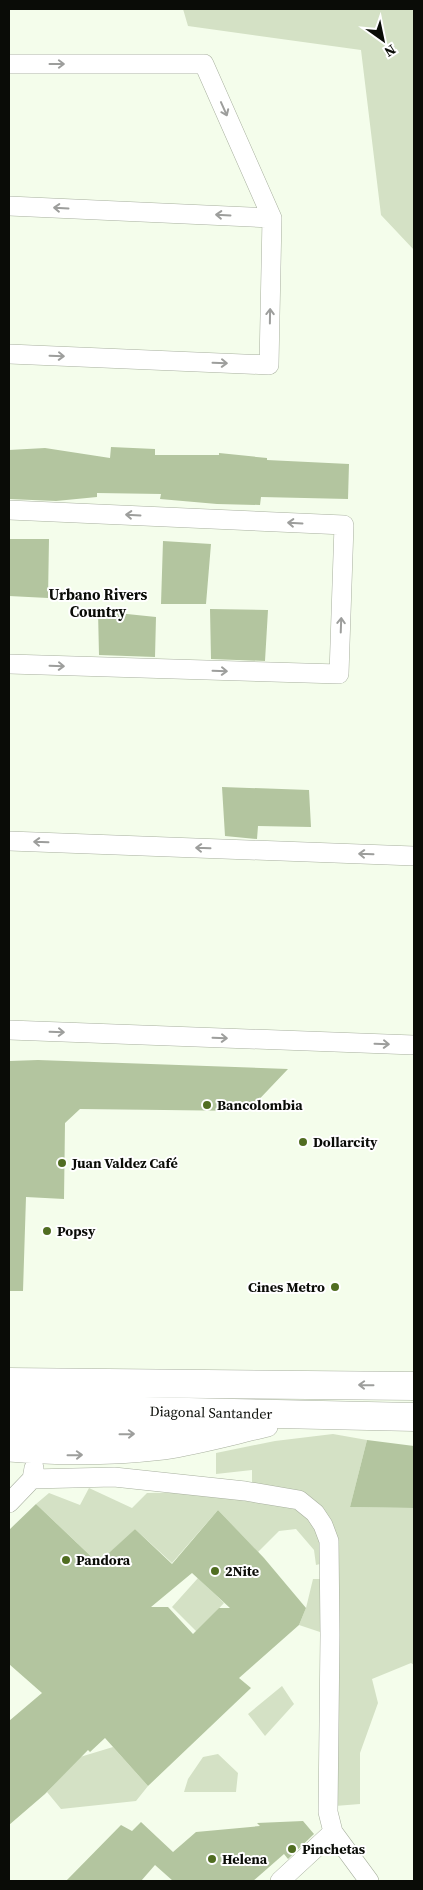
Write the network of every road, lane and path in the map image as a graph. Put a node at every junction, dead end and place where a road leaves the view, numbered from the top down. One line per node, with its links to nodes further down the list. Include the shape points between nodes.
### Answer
1 (9, 64): 3 (street, one-way to 3, via 204,64)
2 (9, 206): 3 (street, one-way to 2)
3 (272, 218): 4 (street, one-way to 3, via 269,365)
4 (9, 354)
5 (9, 510): 6 (street, one-way to 5, via 340,674 344,525)
6 (9, 664)
7 (9, 840): 8 (street, one-way to 7)
8 (414, 856)
9 (9, 1030): 10 (street, one-way to 10)
10 (414, 1045)
11 (9, 1367): 13 (main road, via 224,1372)
12 (9, 1382): 13 (main road, Diagonal Santander)
13 (313, 1385): 14 (main road, Diagonal Santander, one-way to 13)
14 (414, 1386)
15 (9, 1408): 16 (main road, Diagonal Santander)
16 (318, 1414): 17 (main road, Diagonal Santander); 18 (main road)
17 (414, 1417)
18 (268, 1427): 19 (main road, one-way to 18, via 157,1434); 21 (street, one-way to 18, via 163,1450)
19 (9, 1433)
20 (9, 1452): 21 (street)
21 (37, 1454): 22 (street)
22 (32, 1479): 23 (street); 24 (street, via 114,1477 245,1491 299,1500 315,1513 329,1541 328,1812)
23 (9, 1503)
24 (333, 1832): 25 (street); 26 (street)
25 (280, 1881)
26 (369, 1881)

